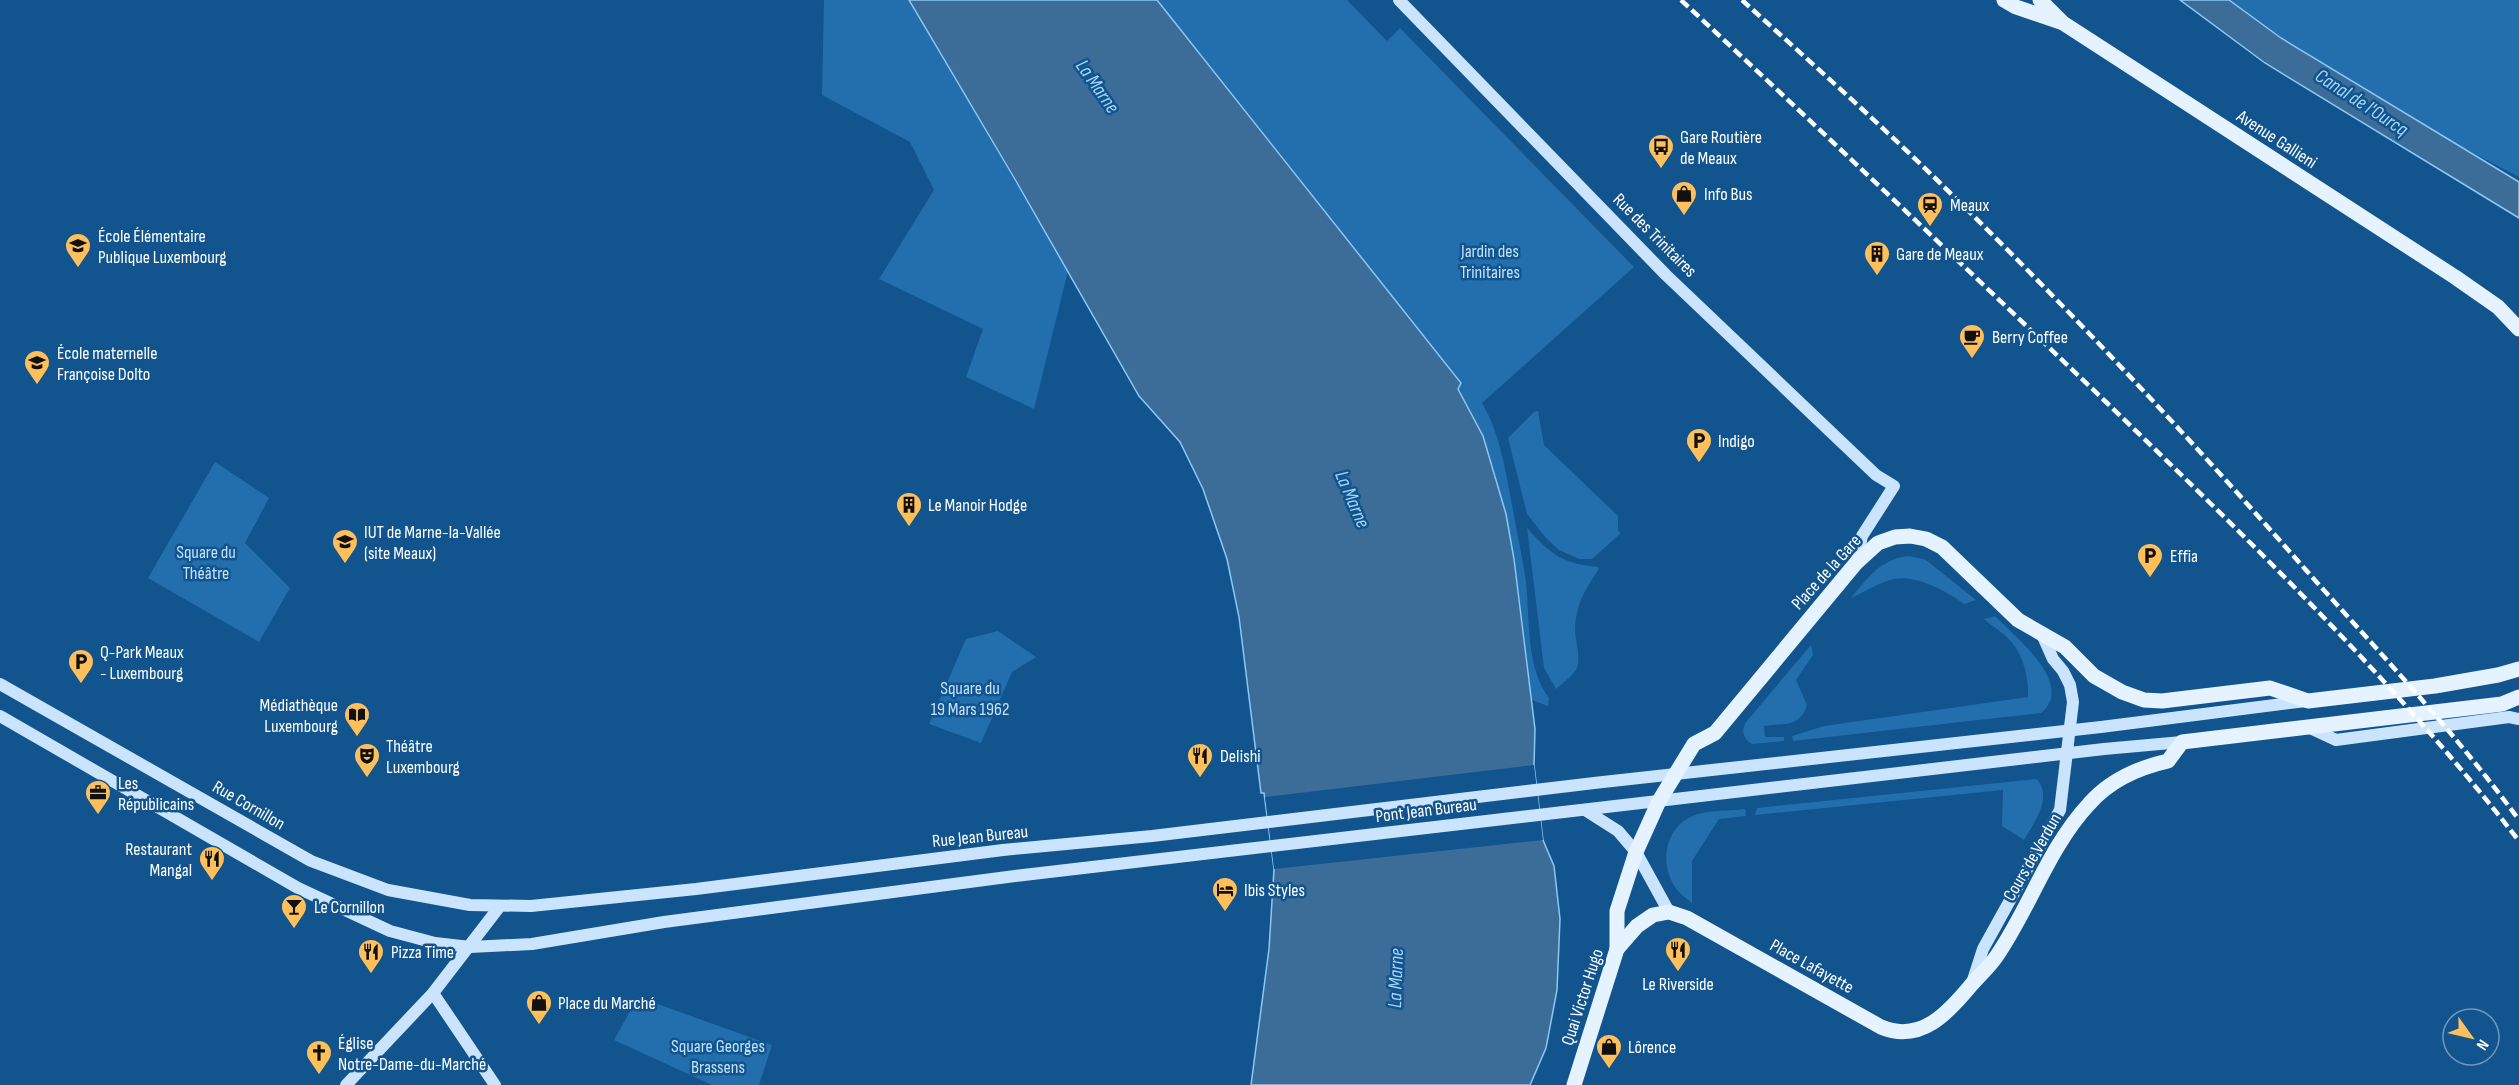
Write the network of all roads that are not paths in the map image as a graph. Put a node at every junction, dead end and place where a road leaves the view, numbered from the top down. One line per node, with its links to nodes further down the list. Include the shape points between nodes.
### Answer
1 (1399, 0): 6 (main road, Rue des Trinitaires, via 1671,280 1876,475 1894,486 1862,536)
2 (2004, 0): 4 (main road, Avenue Gallieni)
3 (2040, 0): 4 (main road)
4 (2063, 23): 5 (main road, Avenue Gallieni, via 2455,277 2498,307)
5 (2519, 328)
6 (1856, 562): 7 (main road, Place de la Gare, via 1878,543 1895,537 1926,539 1942,548 2018,620); 18 (main road, Place de la Gare, via 1714,733 1694,744)
7 (2041, 632): 11 (main road, via 2065,647 2102,681 2144,700 2270,688); 15 (main road, via 2070,685)
8 (2519, 669): 11 (main road, via 2434,686)
9 (0, 684): 24 (main road, Rue Cornillon, via 311,861 388,890 470,905)
10 (2519, 698): 14 (main road, via 2502,704)
11 (2308, 701): 15 (main road, Pont Jean Bureau)
12 (0, 716): 26 (main road, via 317,897 398,934)
13 (2519, 719): 14 (main road, via 2509,717 2336,740)
14 (2307, 726): 16 (main road)
15 (2070, 729): 17 (main road); 18 (main road, Pont Jean Bureau)
16 (2182, 742): 17 (main road, Pont Jean Bureau); 28 (main road, Cours de Verdun, via 2168,761 2127,774 2089,804 2070,827 1996,958)
17 (2067, 754): 19 (main road, Pont Jean Bureau); 28 (main road, via 2060,810 1983,949)
18 (1675, 773): 19 (main road); 21 (main road, Pont Jean Bureau)
19 (1659, 801): 20 (main road, Pont Jean Bureau); 22 (main road)
20 (1585, 810): 22 (main road, via 1618,831); 26 (main road, Pont Jean Bureau, via 723,914 532,944)
21 (1268, 822): 23 (main road, Rue Jean Bureau, via 1003,850)
22 (1636, 852): 25 (main road); 27 (main road, via 1617,911)
23 (696, 889): 24 (main road, Rue Cornillon)
24 (500, 906): 26 (main road)
25 (1669, 912): 27 (main road, Quai Victor Hugo, via 1653,915 1637,926); 30 (main road, Place Lafayette, via 1687,918 1890,1031 1912,1030)
26 (470, 947): 29 (main road)
27 (1617, 950): 33 (main road, Quai Victor Hugo)
28 (1972, 984): 30 (main road, Cours de Verdun)
29 (434, 993): 31 (main road); 32 (main road)
30 (1939, 1021)
31 (346, 1085)
32 (495, 1085)
33 (1574, 1085)

